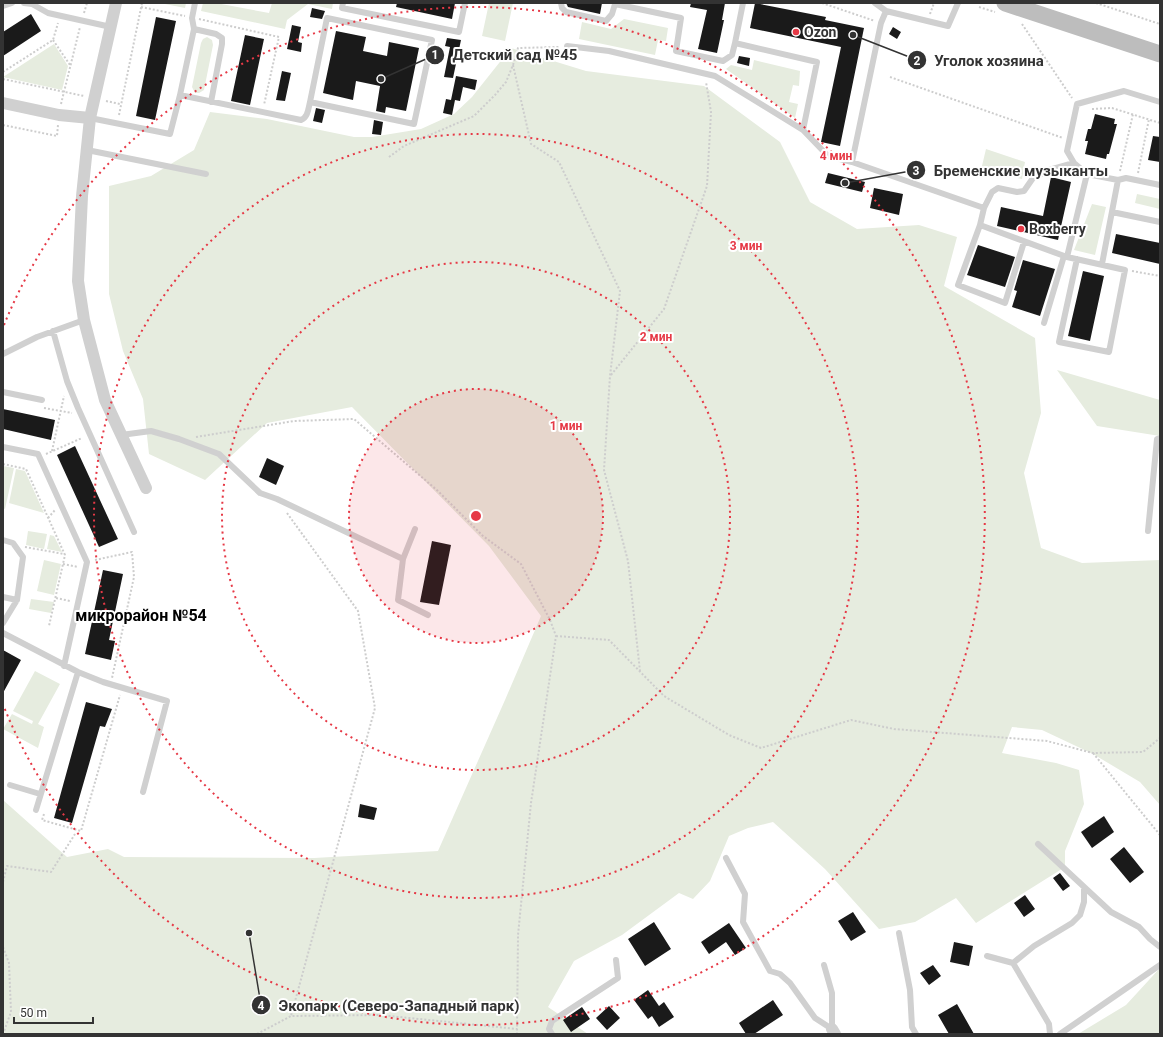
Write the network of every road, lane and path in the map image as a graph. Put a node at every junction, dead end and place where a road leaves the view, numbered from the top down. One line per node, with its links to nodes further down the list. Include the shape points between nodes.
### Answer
1 (12, 3): 17 (lane)
2 (24, 3): 22 (lane)
3 (87, 3): 25 (path)
4 (116, 3): 29 (street)
5 (142, 3): 18 (path)
6 (195, 3): 23 (lane)
7 (342, 3): 8 (lane, via 342,8 459,32)
8 (465, 3)
9 (560, 3): 16 (lane, via 566,12 606,21 612,14)
10 (743, 3): 32 (lane)
11 (822, 3): 27 (path)
12 (875, 3): 21 (lane)
13 (934, 3): 26 (path)
14 (958, 3): 26 (lane, via 948,26)
15 (1096, 3): 28 (path)
16 (615, 4): 32 (lane, via 681,18 676,51 723,62 732,55)
17 (3, 6)
18 (141, 7): 23 (path); 48 (path)
19 (978, 7): 20 (path)
20 (1002, 8): 34 (street)
21 (886, 11): 26 (lane); 27 (lane)
22 (60, 16): 25 (lane); 31 (path)
23 (192, 18): 30 (lane); 50 (path, via 279,37)
24 (1020, 20): 49 (path)
25 (81, 21): 29 (lane); 36 (path)
26 (927, 21)
27 (881, 23): 62 (lane)
28 (1160, 24)
29 (110, 27): 43 (street)
30 (194, 29): 42 (lane); 44 (lane, via 222,38)
31 (53, 40): 36 (path); 37 (path)
32 (735, 43): 58 (lane, via 817,62)
33 (567, 46): 35 (path, via 518,48); 38 (lane, via 609,51)
34 (1160, 54)
35 (513, 64): 61 (path, via 506,82 474,116 404,146); 83 (path, via 532,144 559,162 620,291)
36 (70, 66): 41 (path)
37 (3, 72)
38 (705, 74): 58 (lane, via 715,76); 83 (path, via 710,112 707,186 664,309)
39 (890, 77): 59 (path)
40 (3, 79): 41 (path)
41 (64, 92): 43 (path); 52 (path)
42 (180, 95): 44 (lane); 56 (lane, via 170,134)
43 (94, 99): 48 (path); 53 (street)
44 (211, 102): 50 (lane)
45 (310, 102): 45 (lane, via 414,124 432,40 327,18); 50 (lane, via 305,118 300,120)
46 (1160, 102): 49 (lane, via 1124,91)
47 (3, 103): 52 (street)
48 (120, 104): 56 (path)
49 (1076, 104): 51 (path, via 1086,110 1112,108); 59 (lane)
50 (263, 113)
51 (1133, 114): 54 (path); 66 (path)
52 (59, 115): 53 (street); 57 (path, via 57,136)
53 (90, 118): 56 (lane); 60 (street)
54 (1149, 119): 55 (path); 67 (path)
55 (1160, 122)
56 (118, 123)
57 (3, 125)
58 (803, 130): 62 (lane, via 828,156)
59 (1069, 140): 63 (lane, via 1067,151)
60 (87, 150): 64 (lane); 79 (street, via 78,281)
61 (389, 157)
62 (852, 162): 69 (lane)
63 (1074, 163): 65 (lane); 69 (lane, via 1049,170 1033,178 1024,191 998,188 992,192)
64 (206, 174)
65 (1087, 174): 66 (lane); 74 (lane)
66 (1118, 180): 67 (lane); 70 (lane)
67 (1136, 180): 68 (lane)
68 (1160, 185)
69 (984, 208): 72 (lane)
70 (1112, 212): 71 (lane); 76 (lane)
71 (1160, 222)
72 (980, 226): 73 (lane); 73 (lane, via 958,285 1005,303)
73 (1024, 242): 74 (lane)
74 (1065, 256): 75 (lane); 80 (lane)
75 (1077, 260): 76 (lane); 77 (lane, via 1060,342 1109,352)
76 (1102, 264): 77 (lane)
77 (1125, 270): 78 (path)
78 (1160, 276)
79 (84, 320): 81 (lane); 88 (street, via 105,400)
80 (1044, 323)
81 (54, 331): 82 (lane); 84 (lane)
82 (3, 354)
83 (610, 376): 116 (path, via 604,470 628,561)
84 (67, 381): 87 (lane); 92 (path)
85 (3, 392): 86 (lane)
86 (42, 400)
87 (89, 435): 92 (path); 99 (lane)
88 (121, 435): 90 (lane, via 151,431); 95 (street)
89 (1160, 438): 98 (lane, via 1157,439)
90 (179, 439): 96 (lane, via 219,454 260,493); 113 (path, via 294,421 354,420 438,491 483,536 521,564)
91 (3, 446): 93 (lane)
92 (52, 451): 93 (path)
93 (40, 456): 104 (lane)
94 (3, 464): 102 (path, via 26,469)
95 (146, 488)
96 (277, 499): 103 (lane); 140 (path, via 358,611 375,708)
97 (415, 529): 103 (lane)
98 (1148, 531)
99 (134, 532)
100 (3, 540): 101 (lane, via 13,543)
101 (19, 550): 102 (path, via 26,547); 107 (lane, via 23,557)
102 (64, 554): 106 (path)
103 (403, 559): 109 (lane, via 398,600)
104 (87, 562): 108 (lane); 117 (path, via 132,552 134,577)
105 (3, 597): 107 (lane)
106 (56, 598): 108 (path); 111 (path)
107 (18, 600): 110 (lane)
108 (78, 603): 114 (lane)
109 (428, 615)
110 (3, 623)
111 (50, 626)
112 (3, 633): 114 (lane)
113 (556, 636): 116 (path, via 609,640); 141 (path, via 531,803 518,935)
114 (64, 666): 115 (lane)
115 (78, 672): 117 (lane); 123 (lane)
116 (640, 672): 120 (path, via 664,696 729,735 761,748 851,720 894,729 1047,741)
117 (110, 685): 118 (lane)
118 (122, 688): 122 (lane, via 167,701); 125 (path, via 82,831 42,820)
119 (1160, 738): 120 (path, via 1144,752)
120 (1093, 753): 127 (path)
121 (10, 786): 123 (lane)
122 (143, 792)
123 (40, 794): 124 (lane)
124 (36, 810)
125 (44, 812)
126 (75, 834): 130 (path, via 52,872 7,866)
127 (1160, 835)
128 (1038, 844): 131 (lane)
129 (726, 858): 142 (lane, via 745,894 743,922 770,971 780,974 790,983 814,1018)
130 (3, 882)
131 (1084, 887): 134 (lane, via 1111,912 1139,927); 137 (lane, via 1084,902 1080,915)
132 (899, 932): 147 (lane, via 910,990 912,1026)
133 (3, 947): 143 (path, via 9,963 11,1012)
134 (1160, 947)
135 (987, 956): 137 (lane)
136 (616, 960): 146 (lane, via 618,978 552,1021 549,1029)
137 (1013, 963): 148 (lane, via 1049,1024)
138 (824, 965): 142 (lane, via 832,993)
139 (1160, 965): 149 (lane)
140 (291, 1016): 141 (path, via 380,1015); 144 (path)
141 (517, 1029): 145 (path)
142 (833, 1032)
143 (3, 1034)
144 (257, 1034)
145 (517, 1034)
146 (552, 1034)
147 (916, 1034)
148 (1050, 1034)
149 (1060, 1034)

